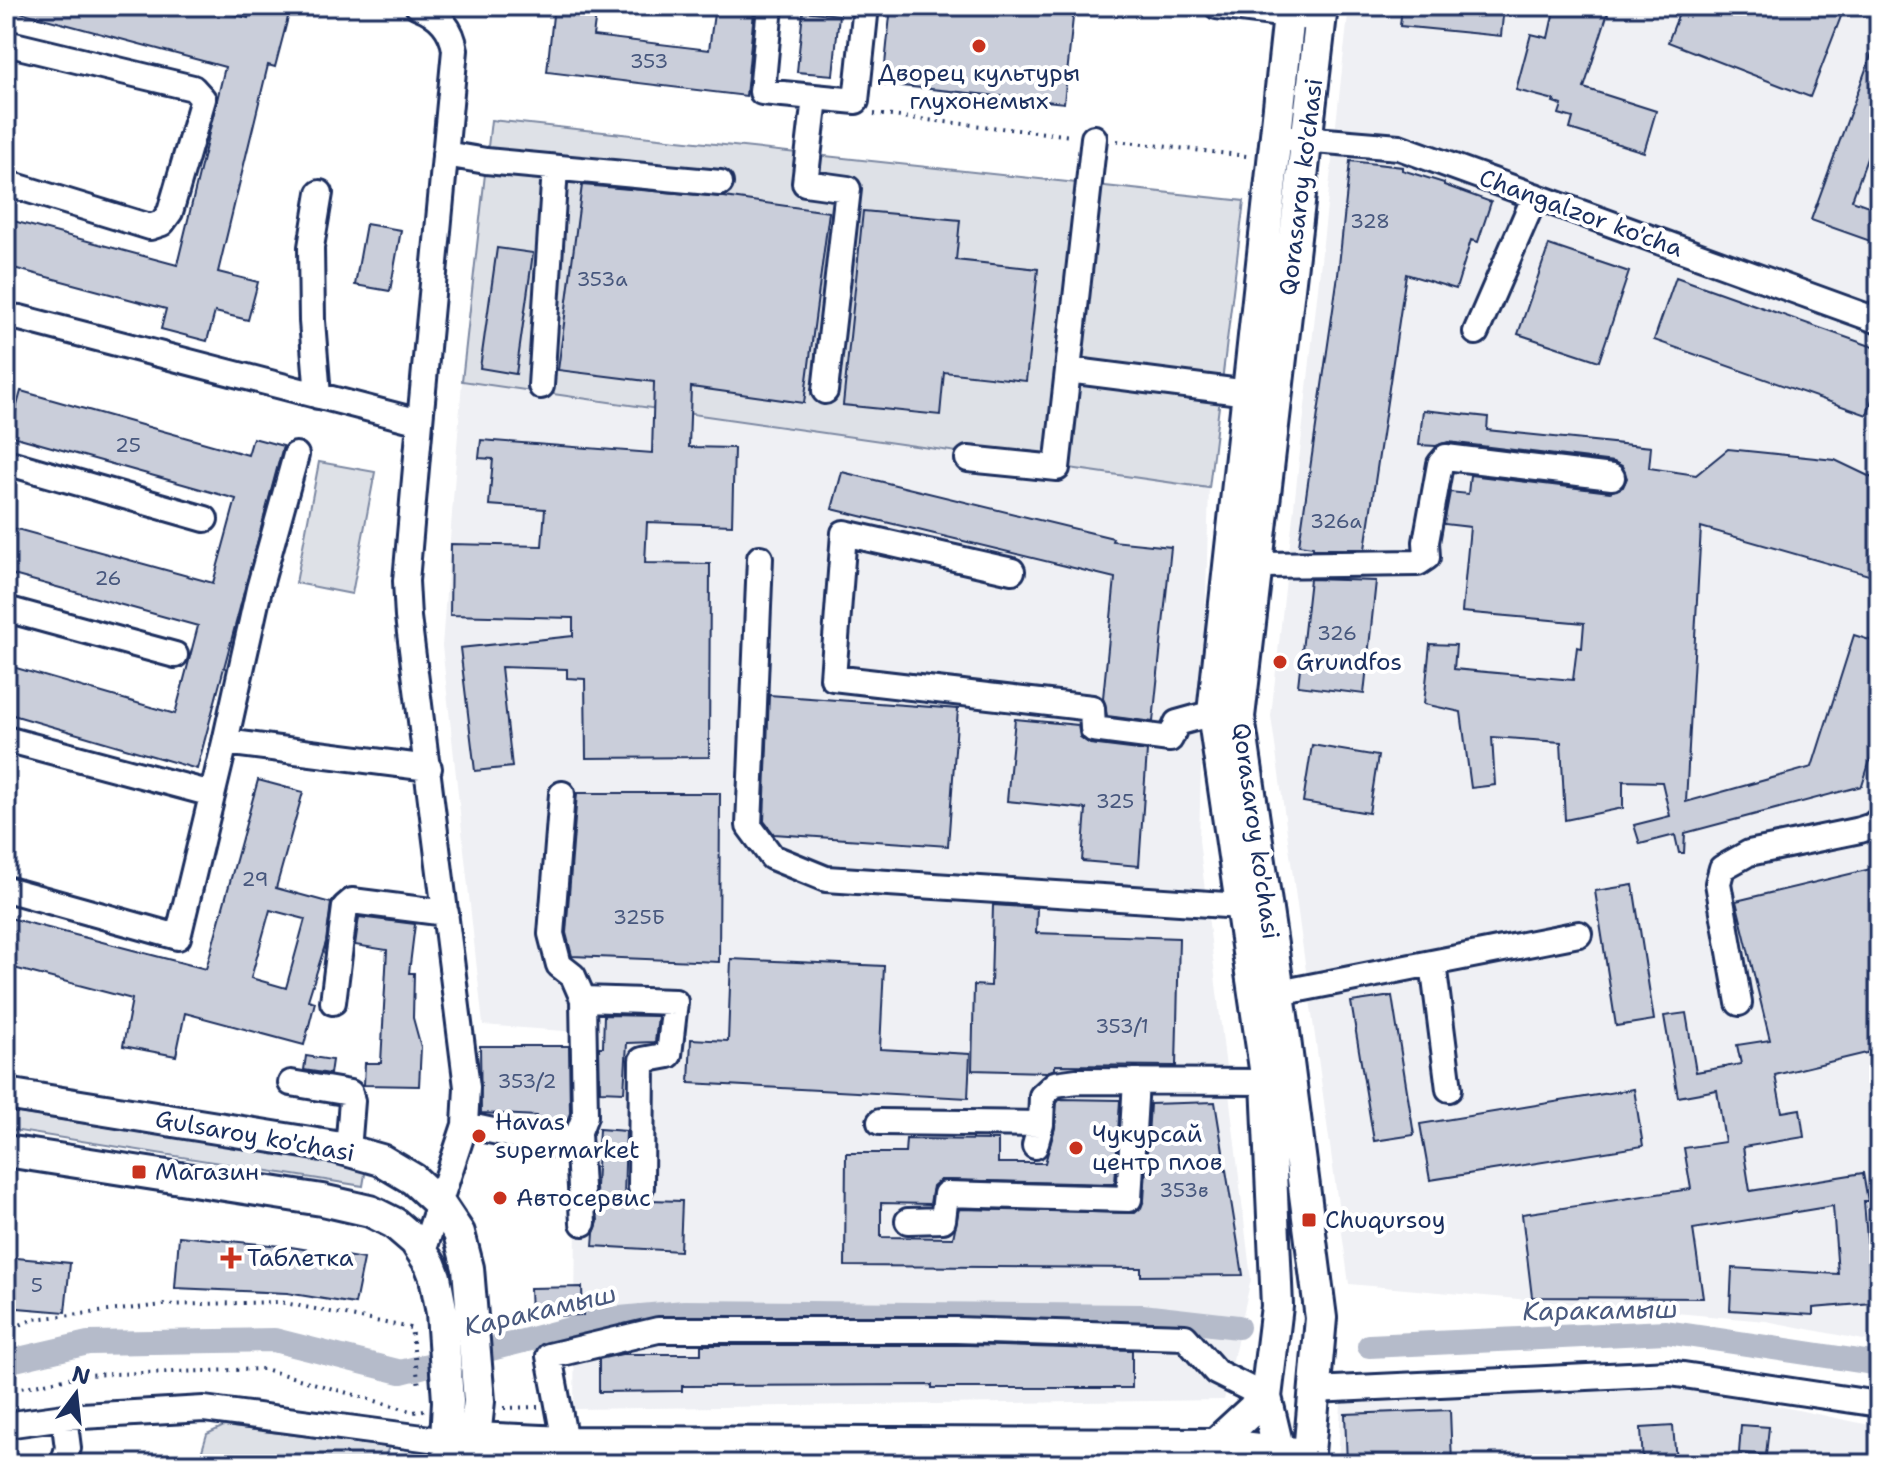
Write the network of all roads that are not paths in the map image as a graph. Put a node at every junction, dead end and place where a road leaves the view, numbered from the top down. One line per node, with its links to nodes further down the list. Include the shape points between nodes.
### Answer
1 (418, 6): 12 (street, via 443,22 454,42)
2 (770, 6): 8 (street, via 762,92)
3 (866, 6): 8 (street, via 856,101)
4 (1217, 6): 5 (street)
5 (1290, 11): 6 (street); 11 (main road, Qorasaroy ko'chasi)
6 (1321, 12): 10 (main road, Qorasaroy ko'chasi)
7 (6, 43): 14 (street, via 193,88 203,99 170,212 162,223 150,227)
8 (815, 98): 23 (street, via 805,183 848,189)
9 (1094, 138): 21 (street)
10 (1307, 140): 11 (street, Changalzor ko'cha); 17 (street, Changalzor ko'cha, via 1399,147); 33 (main road, Qorasaroy ko'chasi)
11 (1275, 147): 24 (main road, Qorasaroy ko'chasi)
12 (445, 154): 13 (street); 26 (street)
13 (555, 168): 15 (street); 22 (street)
14 (6, 183)
15 (720, 183)
16 (320, 193): 25 (street, via 311,247)
17 (1535, 196): 19 (street, Changalzor ko'cha); 20 (street)
18 (6, 317): 25 (street)
19 (1879, 321)
20 (1476, 332)
21 (1068, 370): 24 (street); 28 (street, via 1057,468)
22 (541, 386)
23 (825, 391)
24 (1248, 393): 37 (main road, Qorasaroy ko'chasi)
25 (318, 396): 26 (street)
26 (420, 422): 40 (street, via 406,581 411,655)
27 (296, 455): 39 (street)
28 (968, 459)
29 (6, 462): 31 (street)
30 (1612, 477): 33 (street, via 1446,457 1440,464 1427,557 1418,563)
31 (205, 519)
32 (760, 558): 45 (street, via 749,826 772,857 826,879)
33 (1256, 565): 45 (main road, Qorasaroy ko'chasi, via 1239,717)
34 (1012, 571): 37 (street, via 844,533 833,678 1092,708 1093,729 1170,739 1177,723)
35 (6, 609): 36 (street)
36 (175, 655)
37 (1213, 713): 45 (main road, Qorasaroy ko'chasi)
38 (6, 739): 41 (street)
39 (225, 742): 40 (street); 41 (street)
40 (429, 768): 46 (street)
41 (212, 794): 44 (street, via 178,937)
42 (562, 794): 50 (street, via 551,934 559,965 573,976)
43 (1879, 820): 52 (street, via 1860,830 1749,853 1722,868 1718,883)
44 (6, 889)
45 (1253, 905): 49 (main road, Qorasaroy ko'chasi); 54 (main road, Qorasaroy ko'chasi)
46 (446, 913): 51 (street, via 352,901 345,907); 59 (street, via 467,1087)
47 (1579, 934): 48 (street)
48 (1433, 963): 49 (street); 56 (street)
49 (1279, 993): 68 (main road, Qorasaroy ko'chasi, via 1321,1318)
50 (583, 999): 60 (street, via 585,1116); 63 (street, via 675,1002 669,1055 642,1060)
51 (333, 1002)
52 (1739, 1003)
53 (1136, 1081): 54 (street); 58 (street, via 1055,1084 1042,1096 1038,1135); 65 (street, via 1129,1199 946,1194 943,1220)
54 (1267, 1082): 69 (main road, Qorasaroy ko'chasi, via 1277,1306)
55 (291, 1083): 61 (street, via 350,1093)
56 (1449, 1089)
57 (6, 1094): 61 (main road, Gulsaroy ko'chasi)
58 (880, 1122)
59 (465, 1125): 60 (street, via 559,1145); 64 (street)
60 (578, 1134): 66 (street)
61 (348, 1150): 64 (main road, Gulsaroy ko'chasi, via 403,1172)
62 (6, 1151): 67 (main road, via 346,1205 394,1223)
63 (641, 1187)
64 (439, 1203): 67 (street); 75 (main road, Gulsaroy ko'chasi, via 463,1244 492,1405)
65 (908, 1221)
66 (583, 1223)
67 (423, 1252): 75 (main road, via 435,1277 442,1313 435,1406)
68 (1315, 1381): 70 (street, via 1670,1373); 76 (main road, Qorasaroy ko'chasi)
69 (1266, 1397): 73 (street, via 1216,1372 1185,1337 658,1330 549,1356); 74 (main road); 76 (main road, Qorasaroy ko'chasi)
70 (1879, 1404)
71 (64, 1417): 72 (street); 75 (street, via 204,1409); 77 (street, via 68,1448)
72 (6, 1425)
73 (565, 1442): 74 (main road); 75 (main road)
74 (1215, 1444): 76 (main road)
75 (461, 1454)
76 (1294, 1458)
77 (63, 1464)

